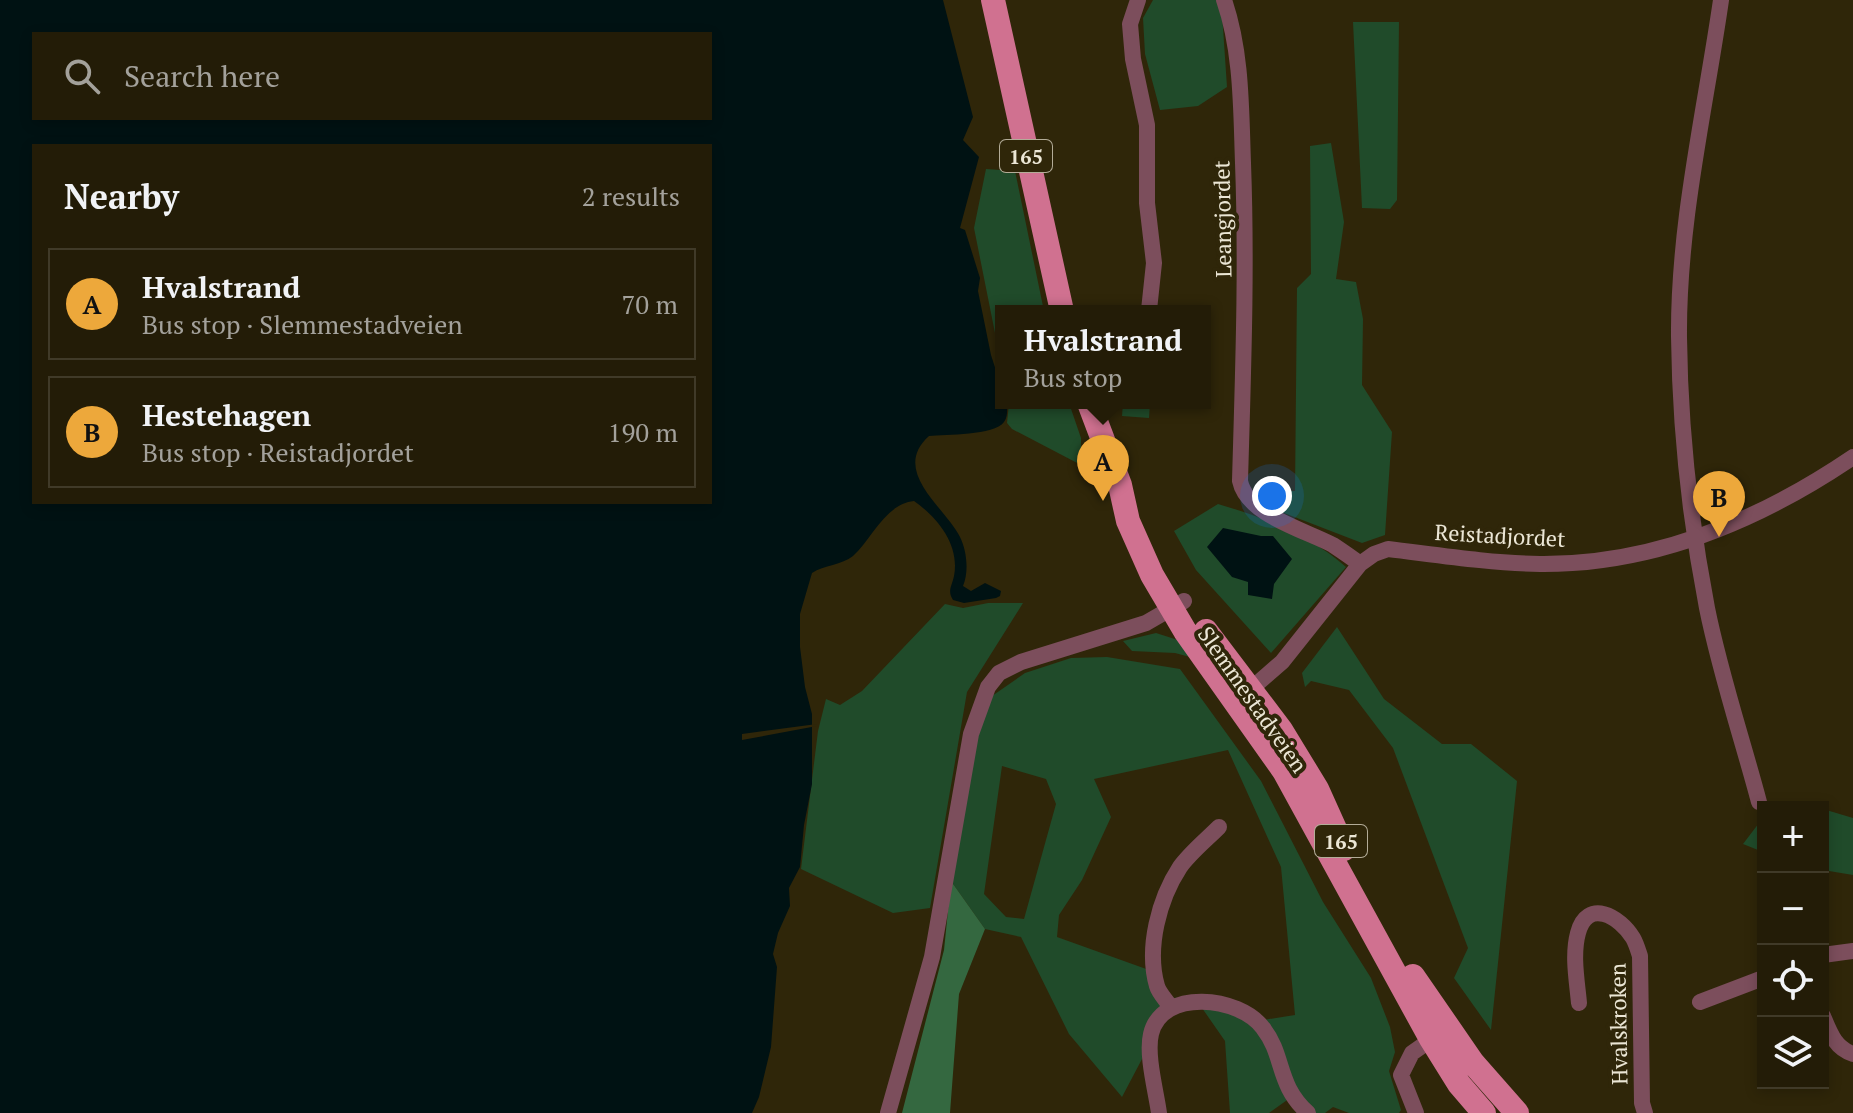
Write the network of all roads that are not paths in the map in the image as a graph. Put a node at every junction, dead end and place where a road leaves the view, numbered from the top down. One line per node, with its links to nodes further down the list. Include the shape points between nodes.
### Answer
1 (993, 0): 5 (main road, 165)
2 (1138, 0): 6 (street, via 1130,24 1147,125 1154,263)
3 (1224, 0): 10 (street, Leangjordet, via 1235,39 1243,152 1242,490 1259,509)
4 (1721, 0): 9 (street, via 1681,288 1683,422)
5 (1061, 305)
6 (1150, 305)
7 (1091, 409): 11 (main road, Slemmestadveien / 165, via 1120,485 1141,513)
8 (1853, 457): 9 (street, Reistadjordet, via 1790,498)
9 (1696, 537): 10 (street, Reistadjordet, via 1604,560 1516,563 1388,549); 13 (street, via 1708,611)
10 (1360, 564): 12 (street, Reistadjordet, via 1282,662)
11 (1178, 604): 12 (main road, Slemmestadveien / 165); 24 (street, via 1115,635 1021,662 999,673 988,687 971,734 932,957)
12 (1243, 696): 22 (main road, Slemmestadveien / 165)
13 (1759, 801)
14 (1219, 827): 20 (street, via 1181,865 1159,914 1154,969 1158,989)
15 (1853, 951): 16 (street)
16 (1829, 954)
17 (1757, 980): 18 (street)
18 (1700, 1002)
19 (1579, 1003): 30 (street, Hvalskroken, via 1577,935 1584,918 1603,914 1632,936 1640,956)
20 (1170, 1006): 25 (street, via 1156,1019 1151,1035); 26 (street, via 1218,1003 1255,1019 1275,1050 1296,1103)
21 (1823, 1017): 23 (street, via 1834,1042)
22 (1439, 1034): 27 (street, via 1412,1053 1401,1075); 28 (main road, Slemmestadveien / 165, via 1459,1084); 29 (main road, Slemmestadveien / 165)
23 (1853, 1054)
24 (888, 1113)
25 (1159, 1113)
26 (1308, 1113)
27 (1416, 1113)
28 (1484, 1113)
29 (1517, 1113)
30 (1645, 1113)

